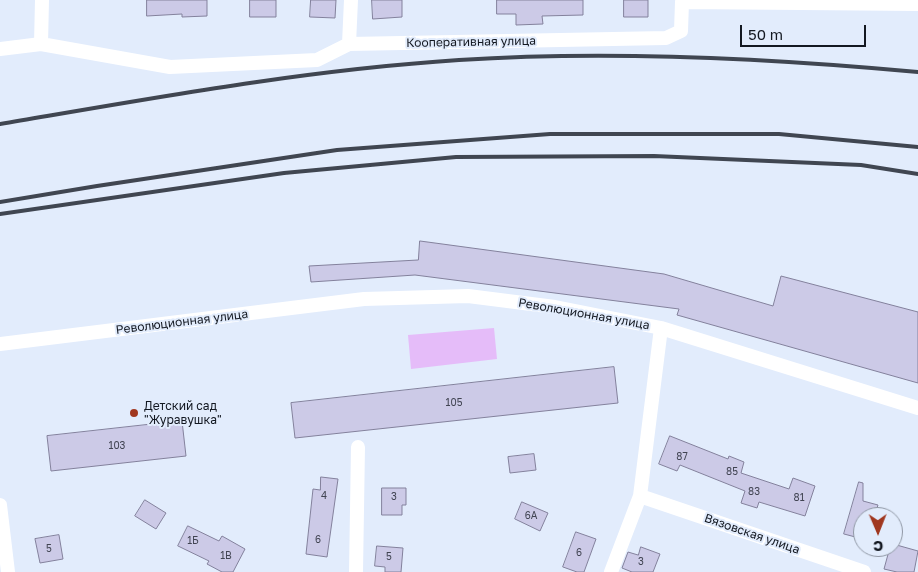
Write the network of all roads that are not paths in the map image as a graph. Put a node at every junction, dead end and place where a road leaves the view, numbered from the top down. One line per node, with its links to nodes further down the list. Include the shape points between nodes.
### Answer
1 (42, 0): 6 (street)
2 (350, 0): 7 (street)
3 (682, 1): 4 (street, Кооперативная улица); 7 (street, Кооперативная улица, via 681,31 666,38)
4 (876, 2): 5 (street, Кооперативная улица)
5 (918, 4)
6 (41, 44): 7 (street, Кооперативная улица, via 170,67 317,60); 8 (street, Кооперативная улица)
7 (349, 44)
8 (0, 49)
9 (661, 328): 10 (street, Революционная улица, via 556,307 468,296 364,299); 11 (street, Революционная улица); 13 (street)
10 (0, 344)
11 (918, 408)
12 (358, 447): 16 (street)
13 (640, 496): 17 (street); 18 (street, Вязовская улица)
14 (0, 505): 15 (street)
15 (8, 572)
16 (356, 572)
17 (611, 572)
18 (864, 572)

